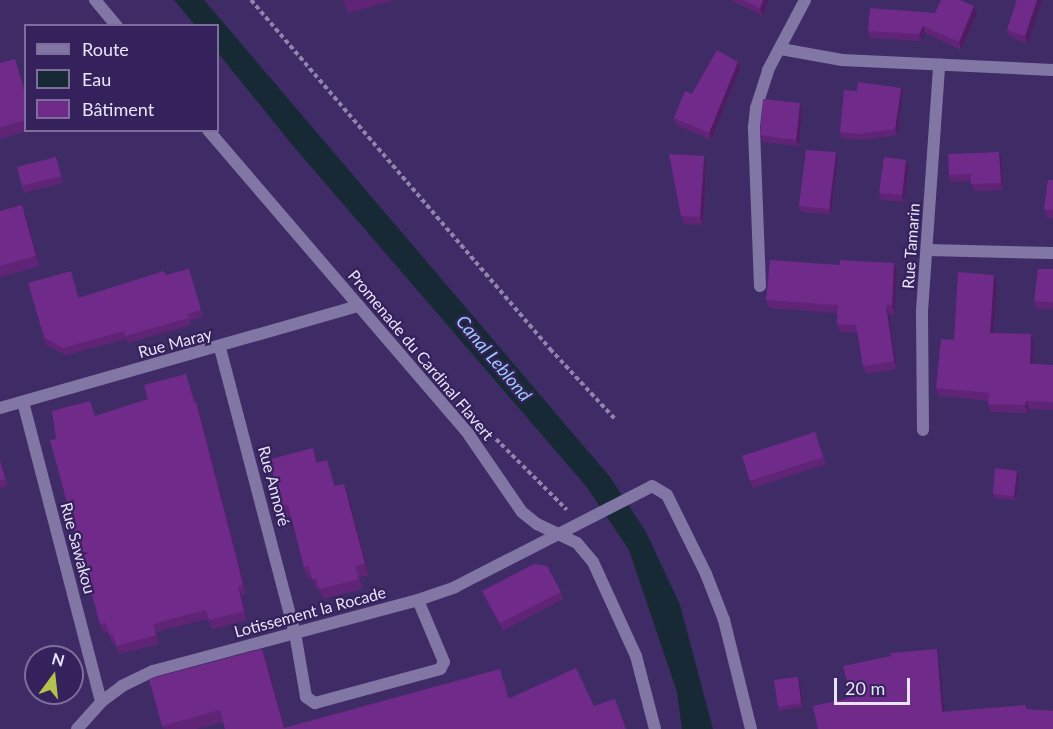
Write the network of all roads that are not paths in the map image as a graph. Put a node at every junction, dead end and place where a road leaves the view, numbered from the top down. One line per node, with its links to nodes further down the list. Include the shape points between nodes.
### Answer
1 (95, 0): 3 (street)
2 (805, 0): 4 (street)
3 (115, 24)
4 (781, 49): 5 (street, via 831,58); 10 (street, via 761,89 754,127)
5 (939, 65): 6 (street); 8 (street, Rue Tamarin)
6 (1053, 70)
7 (210, 132): 11 (street, Promenade du Cardinal Flavert)
8 (928, 250): 9 (street); 15 (street, Rue Tamarin, via 922,312)
9 (1053, 253)
10 (760, 286)
11 (359, 306): 12 (street, Rue Maray); 16 (street, Promenade du Cardinal Flavert, via 469,435 522,512)
12 (220, 348): 13 (street, Rue Maray); 18 (street, Rue Annoré)
13 (23, 402): 14 (street, Rue Maray); 19 (street, Rue Sawakou)
14 (0, 408)
15 (923, 430)
16 (558, 534): 17 (street, Lotissement la Rocade, via 455,587); 21 (street, Promenade du Cardinal Flavert, via 577,543 611,597 636,656); 22 (street, Lotissement la Rocade, via 652,486 668,495 720,610)
17 (418, 600): 18 (street, Lotissement la Rocade); 18 (street, Rue Annoré, via 444,662 440,669 315,703 306,697)
18 (295, 633): 19 (street, Lotissement la Rocade, via 153,671)
19 (101, 702): 20 (street, Lotissement la Rocade)
20 (77, 729)
21 (655, 729)
22 (750, 729)

